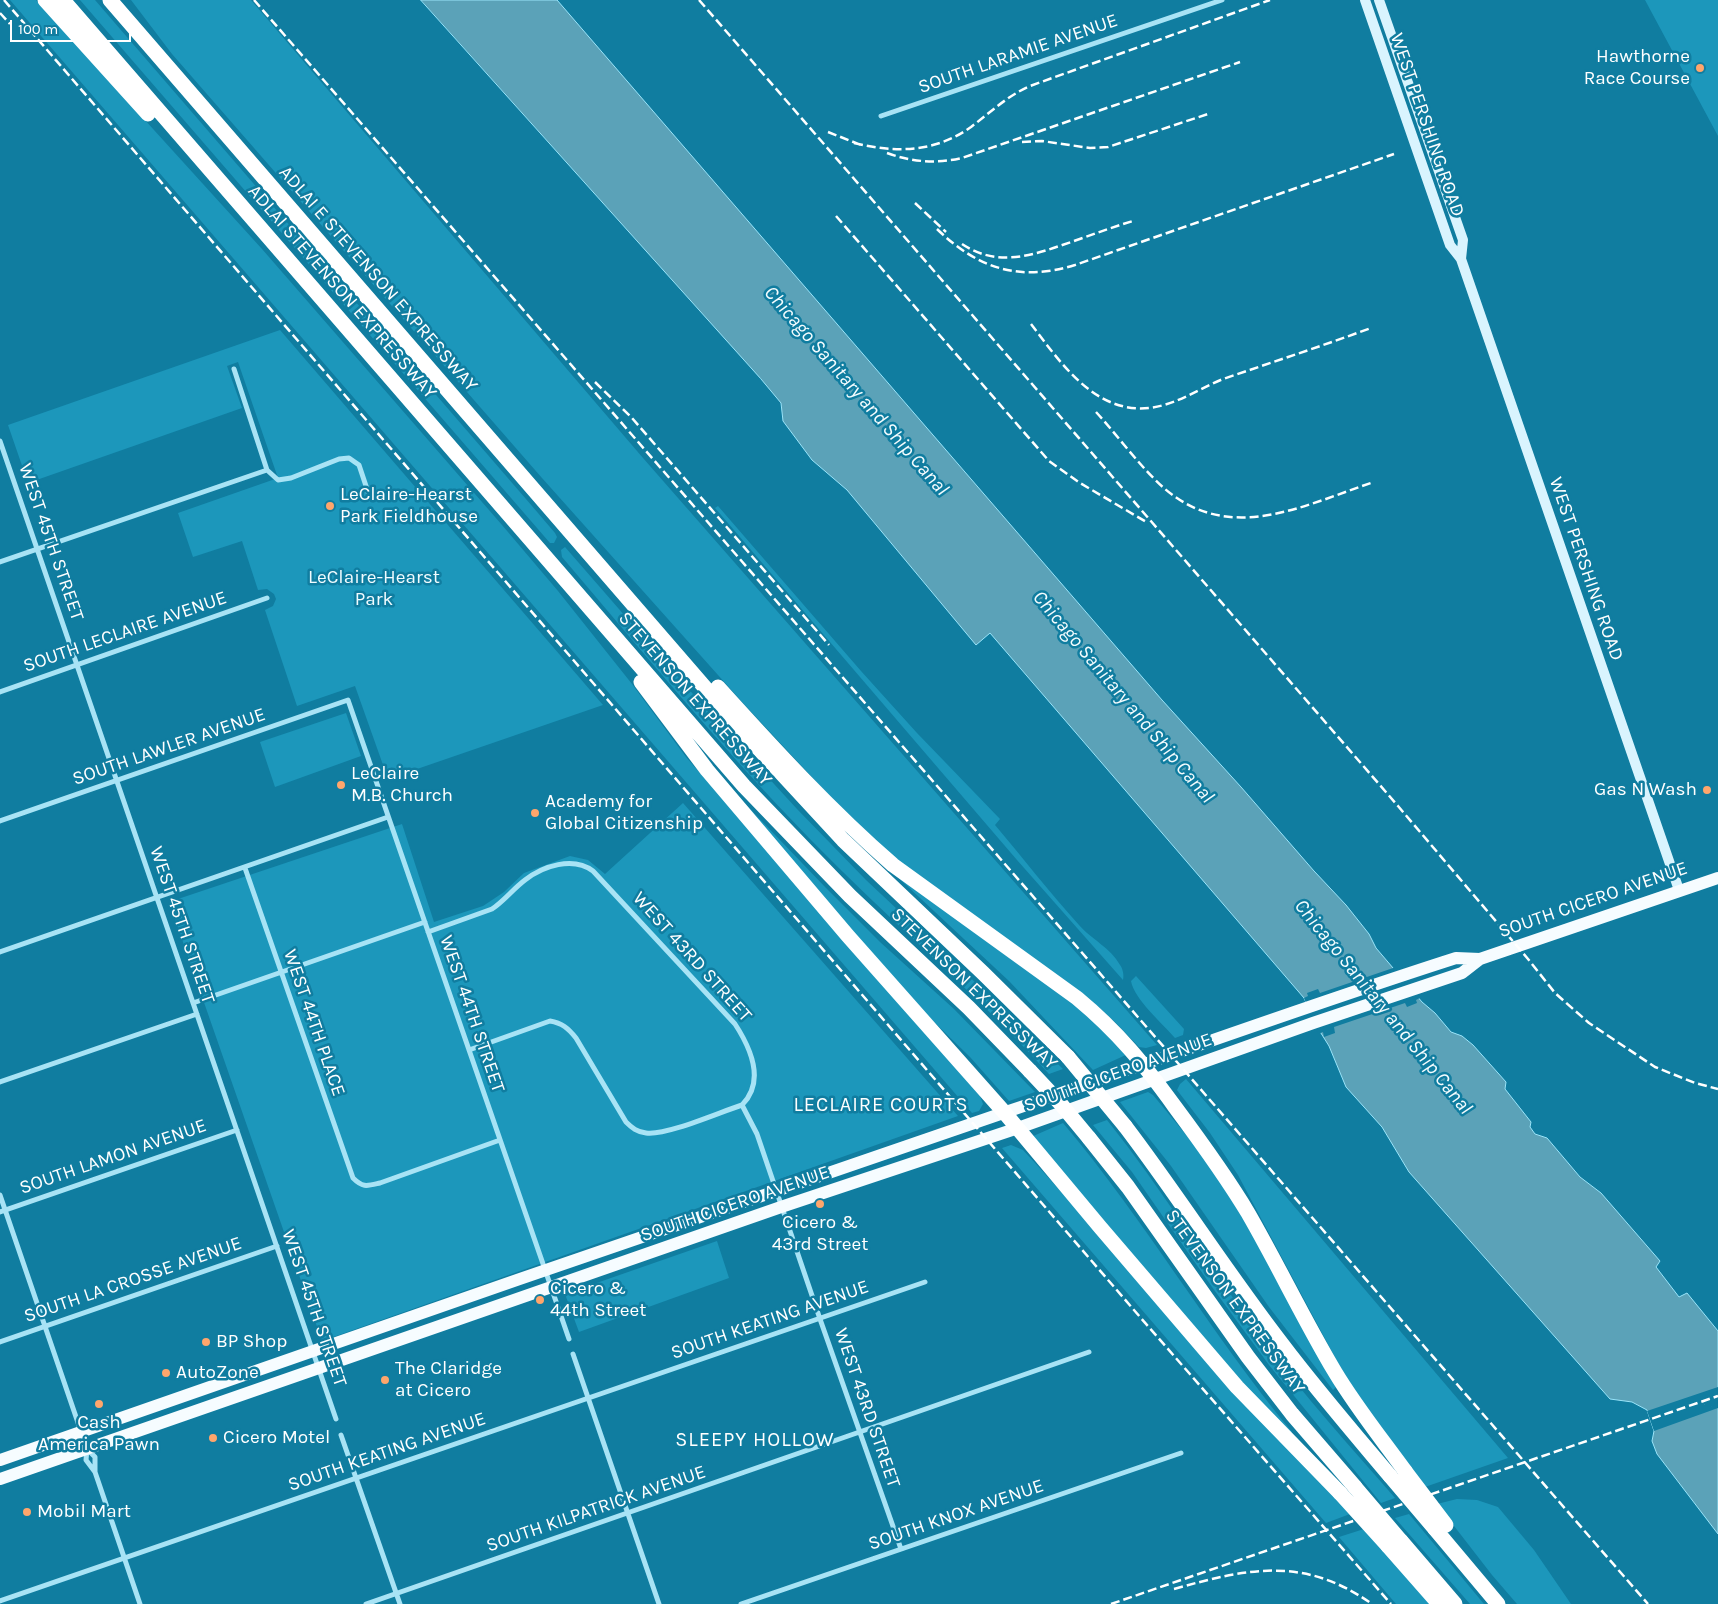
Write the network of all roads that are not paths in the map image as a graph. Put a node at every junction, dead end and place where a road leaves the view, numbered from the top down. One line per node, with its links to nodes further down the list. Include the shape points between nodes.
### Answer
1 (45, 0): 12 (highway, via 183,153)
2 (63, 0): 12 (highway, ADLAI STEVENSON EXPRESSWAY)
3 (110, 0): 8 (highway)
4 (120, 0): 8 (highway)
5 (1222, 0): 11 (street, SOUTH LARAMIE AVENUE)
6 (1365, 0): 10 (main road, WEST PERSHING ROAD)
7 (1379, 0): 9 (main road, WEST PERSHING ROAD)
8 (154, 50): 18 (highway, ADLAI E STEVENSON EXPRESSWAY)
9 (1398, 52): 10 (main road); 13 (main road, WEST PERSHING ROAD, via 1463,240)
10 (1385, 56): 13 (main road, WEST PERSHING ROAD, via 1450,245)
11 (881, 116)
12 (246, 212): 23 (highway, ADLAI STEVENSON EXPRESSWAY)
13 (1461, 259): 32 (main road, WEST PERSHING ROAD)
14 (234, 369): 16 (street)
15 (0, 441): 19 (street, WEST 45TH STREET)
16 (267, 470): 17 (street, via 278,480 349,458 359,465); 19 (street)
17 (370, 498)
18 (572, 536): 21 (highway, STEVENSON EXPRESSWAY)
19 (37, 549): 20 (street); 24 (street, WEST 45TH STREET)
20 (0, 562)
21 (611, 580): 42 (highway, via 665,628 801,779 868,844 1077,998 1102,1019); 78 (highway, STEVENSON EXPRESSWAY, bridge, via 843,840 1068,1057 1176,1194 1282,1345 1390,1476)
22 (267, 598): 24 (street, SOUTH LECLAIRE AVENUE)
23 (591, 611): 46 (highway, via 706,770); 79 (highway, STEVENSON EXPRESSWAY, bridge, via 788,833 884,930 999,1036 1060,1103 1133,1195 1248,1357 1355,1488)
24 (77, 665): 25 (street, SOUTH LECLAIRE AVENUE); 27 (street, WEST 45TH STREET)
25 (0, 692)
26 (348, 700): 27 (street, SOUTH LAWLER AVENUE); 28 (street, WEST 44TH STREET)
27 (116, 781): 29 (street, SOUTH LAWLER AVENUE); 33 (street, WEST 45TH STREET)
28 (388, 817): 30 (street); 34 (street, WEST 44TH STREET)
29 (0, 821)
30 (245, 868): 33 (street); 38 (street, WEST 44TH PLACE)
31 (1718, 878): 32 (main road, SOUTH CICERO AVENUE)
32 (1679, 890): 37 (main road, SOUTH CICERO AVENUE)
33 (157, 898): 36 (street); 39 (street, WEST 45TH STREET)
34 (425, 922): 35 (street, WEST 44TH STREET); 38 (street)
35 (428, 932): 41 (street, WEST 44TH STREET); 45 (street, WEST 43RD STREET, via 485,912 501,903 531,875 550,867 578,863 586,866 738,1029 755,1070 751,1091)
36 (0, 952)
37 (1480, 959): 42 (main road, SOUTH CICERO AVENUE, via 1456,958 1411,972); 43 (main road, SOUTH CICERO AVENUE, via 1462,973)
38 (280, 972): 39 (street); 49 (street, WEST 44TH PLACE, via 349,1170 360,1185 380,1183)
39 (193, 1003): 40 (street, WEST 45TH STREET)
40 (197, 1014): 44 (street); 48 (street, WEST 45TH STREET)
41 (469, 1050): 45 (street, via 550,1021 559,1023 576,1038 626,1122 635,1130 646,1133 666,1131); 49 (street, WEST 44TH STREET)
42 (1144, 1064): 43 (highway); 46 (main road, SOUTH CICERO AVENUE)
43 (1156, 1080): 47 (main road, SOUTH CICERO AVENUE); 78 (highway, bridge, via 1222,1172 1355,1404 1405,1471)
44 (0, 1082)
45 (742, 1105): 50 (street, WEST 43RD STREET, via 757,1134)
46 (1004, 1112): 47 (highway); 50 (main road, SOUTH CICERO AVENUE)
47 (1018, 1128): 52 (main road, SOUTH CICERO AVENUE); 79 (highway, bridge, via 1238,1387)
48 (237, 1130): 53 (street, SOUTH LAMON AVENUE); 54 (street, WEST 45TH STREET)
49 (500, 1140): 55 (street, WEST 44TH STREET)
50 (775, 1190): 52 (street, WEST 43RD STREET); 55 (main road, SOUTH CICERO AVENUE)
51 (0, 1195): 53 (street)
52 (781, 1207): 57 (main road, SOUTH CICERO AVENUE); 58 (street, WEST 43RD STREET)
53 (3, 1211): 59 (street)
54 (277, 1246): 59 (street, SOUTH LA CROSSE AVENUE); 62 (street, WEST 45TH STREET)
55 (545, 1270): 57 (street, WEST 44TH STREET); 62 (main road, SOUTH CICERO AVENUE)
56 (925, 1282): 58 (street, SOUTH KEATING AVENUE)
57 (551, 1287): 60 (street, WEST 44TH STREET); 65 (main road, SOUTH CICERO AVENUE)
58 (820, 1319): 66 (street, SOUTH KEATING AVENUE); 69 (street, WEST 43RD STREET)
59 (45, 1326): 61 (street, SOUTH LA CROSSE AVENUE); 68 (street)
60 (569, 1339)
61 (0, 1342)
62 (313, 1351): 65 (street, WEST 45TH STREET); 68 (main road, SOUTH CICERO AVENUE)
63 (1089, 1352): 69 (street, SOUTH KILPATRICK AVENUE)
64 (573, 1354): 66 (street)
65 (319, 1369): 67 (street, WEST 45TH STREET); 71 (main road, SOUTH CICERO AVENUE)
66 (588, 1399): 75 (street, SOUTH KEATING AVENUE); 77 (street)
67 (336, 1419)
68 (81, 1432): 71 (street); 73 (main road, SOUTH CICERO AVENUE)
69 (860, 1433): 77 (street, SOUTH KILPATRICK AVENUE); 80 (street, WEST 43RD STREET)
70 (341, 1435): 75 (street)
71 (87, 1449): 74 (street, via 86,1460); 74 (street, via 95,1457); 76 (main road, SOUTH CICERO AVENUE)
72 (1181, 1453): 80 (street, SOUTH KNOX AVENUE)
73 (0, 1460)
74 (95, 1472): 81 (street)
75 (356, 1478): 81 (street, SOUTH KEATING AVENUE); 82 (street)
76 (0, 1479)
77 (628, 1514): 82 (street, SOUTH KILPATRICK AVENUE); 87 (street)
78 (1440, 1527): 91 (highway, via 1456,1555)
79 (1394, 1543): 89 (highway); 90 (highway, STEVENSON EXPRESSWAY)
80 (901, 1550): 88 (street, SOUTH KNOX AVENUE)
81 (124, 1558): 83 (street, SOUTH KEATING AVENUE); 84 (street)
82 (396, 1594): 85 (street, SOUTH KILPATRICK AVENUE); 86 (street)
83 (0, 1601)
84 (140, 1604)
85 (366, 1604)
86 (400, 1604)
87 (659, 1604)
88 (741, 1604)
89 (1440, 1604)
90 (1455, 1604)
91 (1498, 1604)

